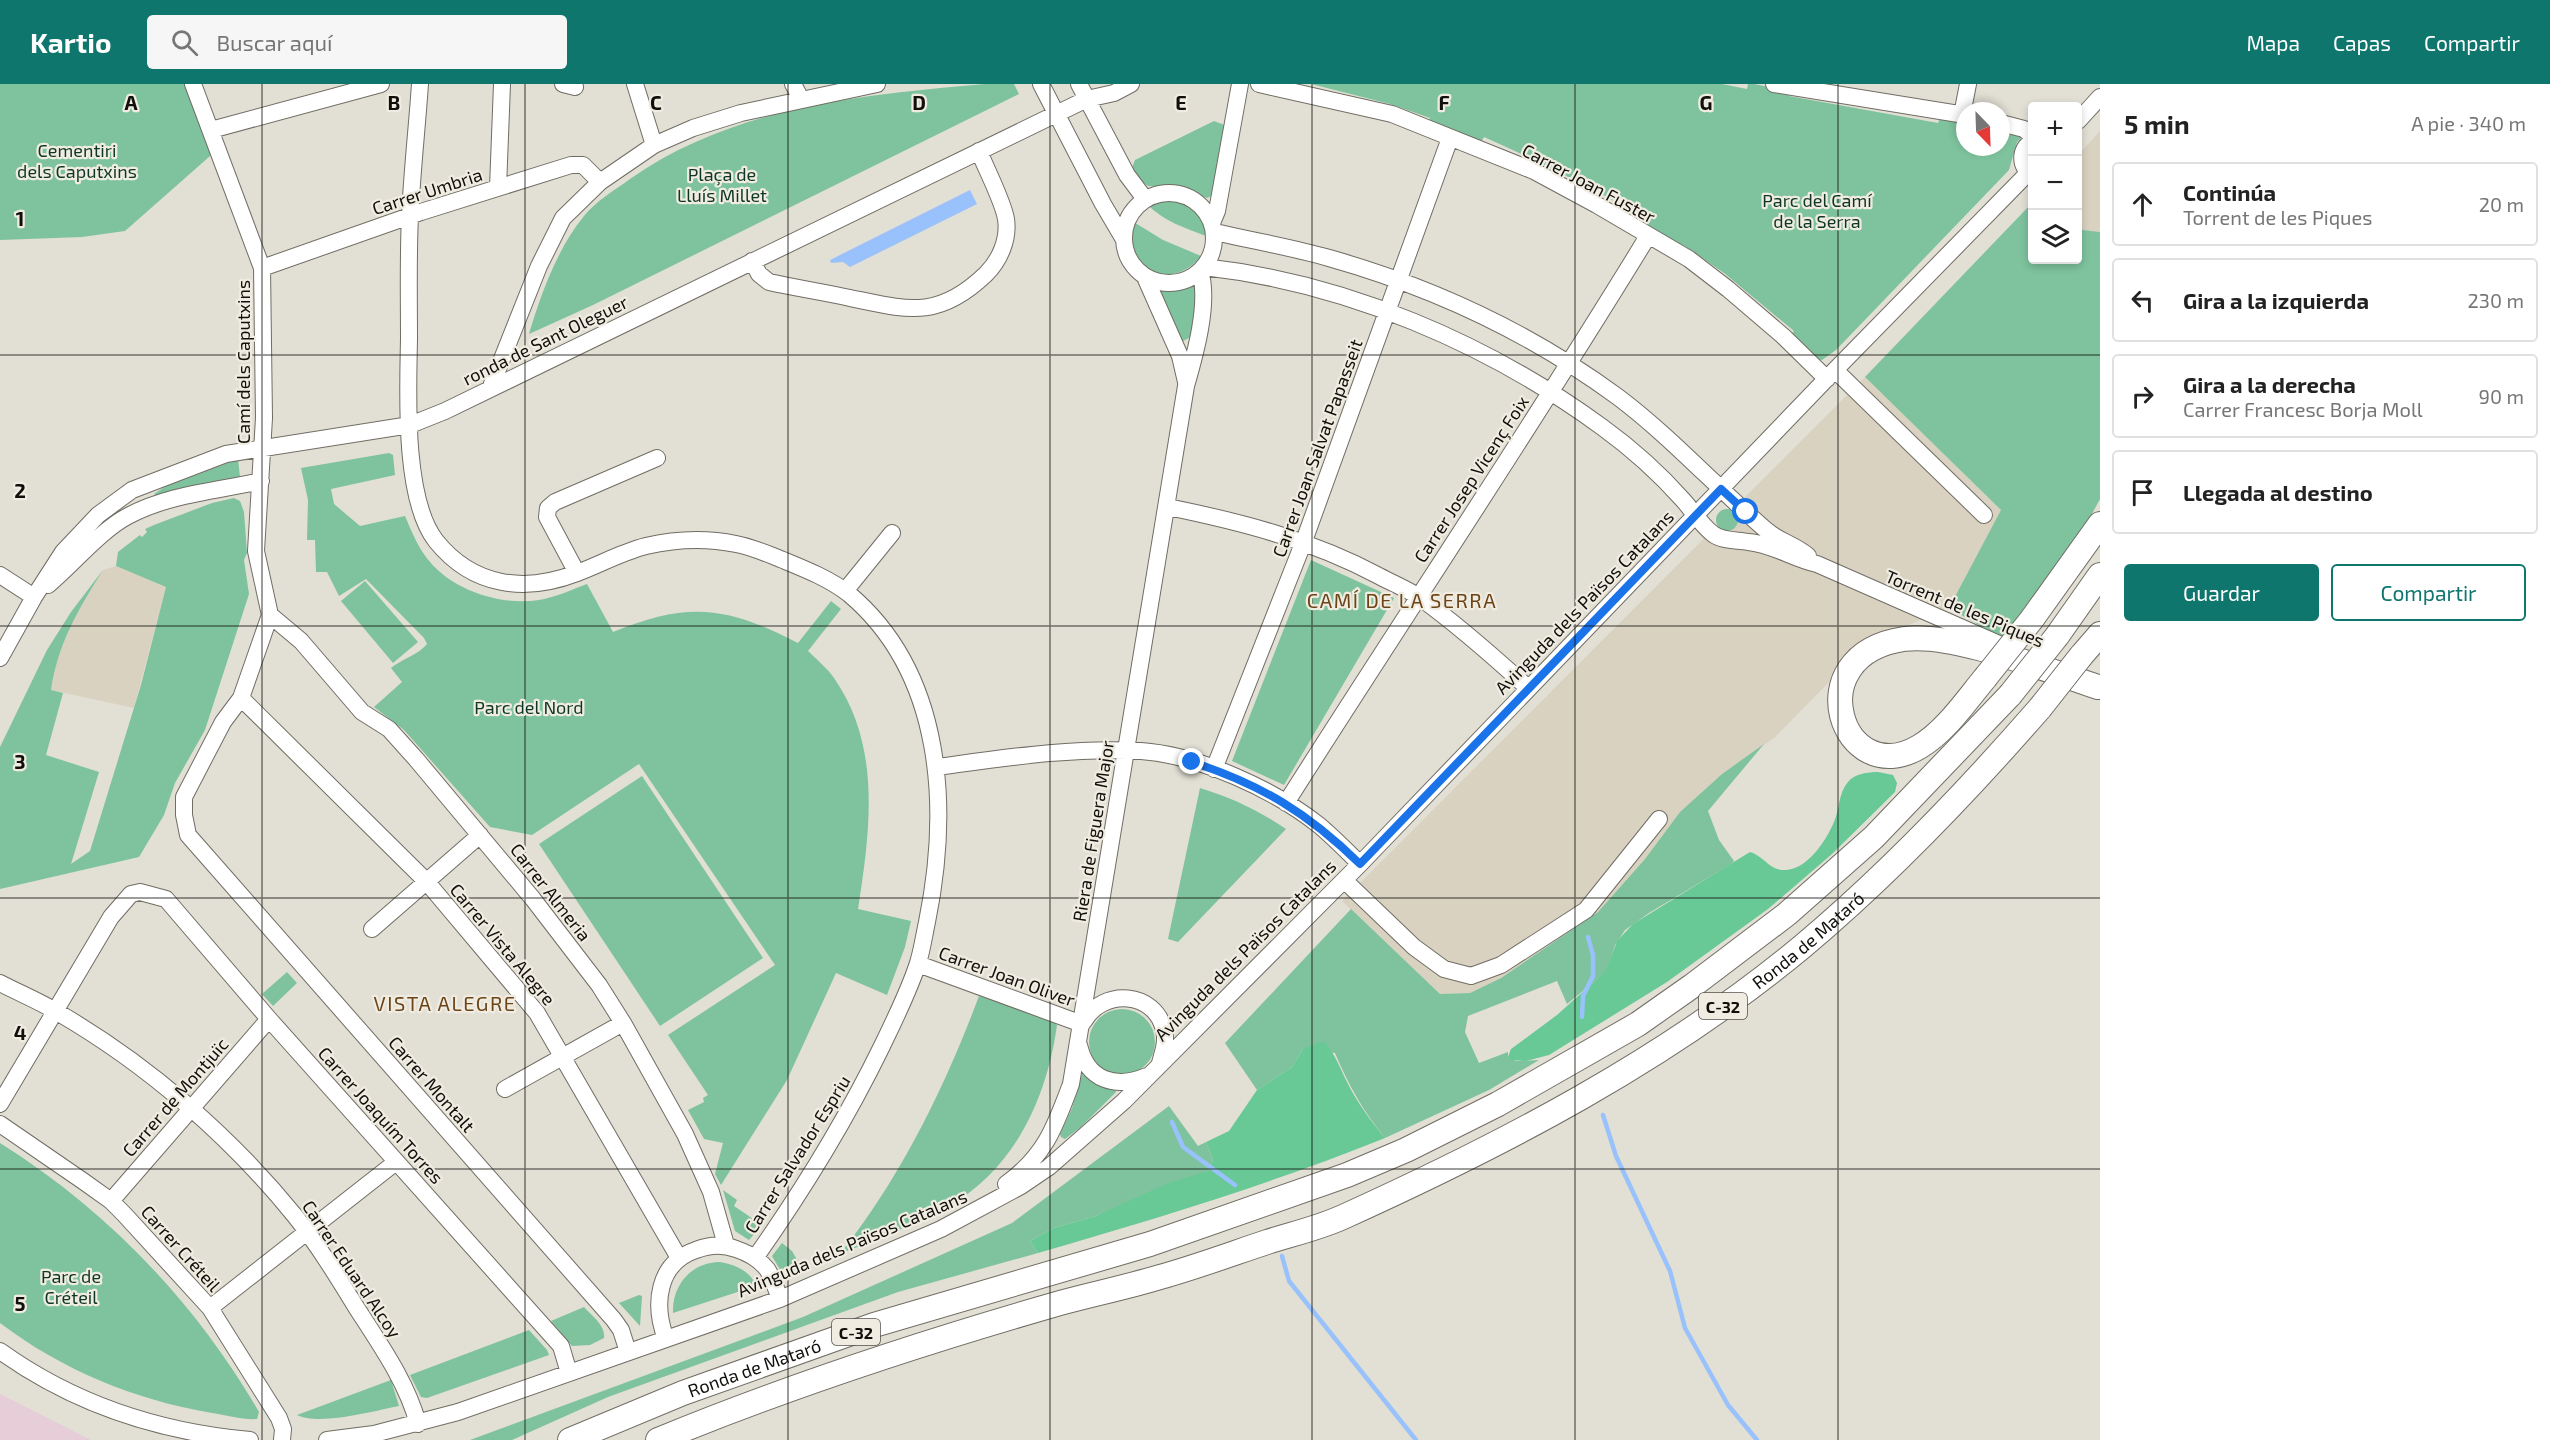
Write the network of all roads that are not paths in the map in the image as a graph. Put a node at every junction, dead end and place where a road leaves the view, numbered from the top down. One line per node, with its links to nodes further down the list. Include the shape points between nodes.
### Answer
1 (193, 84): 25 (street, Camí dels Caputxins)
2 (381, 84): 16 (street)
3 (420, 84): 36 (street, Carrer Salvador Espriu)
4 (502, 84): 34 (street)
5 (635, 84): 29 (street)
6 (793, 84): 18 (street)
7 (877, 84): 18 (street)
8 (1041, 84): 22 (street)
9 (1079, 84): 19 (street)
10 (1104, 84): 19 (street, ronda de Sant Oleguer)
11 (1131, 84): 19 (street, ronda de Sant Oleguer, via 1114,93)
12 (1240, 84): 37 (street)
13 (1259, 84): 27 (street, Carrer Joan Fuster, via 1392,114)
14 (1774, 84): 21 (street)
15 (1968, 84): 20 (street)
16 (342, 89): 25 (street)
17 (2100, 97): 23 (street)
18 (801, 99): 29 (street, via 693,128)
19 (1087, 99): 22 (street, ronda de Sant Oleguer); 35 (street, via 1127,175)
20 (1966, 102)
21 (1956, 114)
22 (1058, 115): 30 (street, ronda de Sant Oleguer); 39 (street)
23 (2082, 117)
24 (2010, 125): 26 (street)
25 (211, 130): 41 (street, Camí dels Caputxins)
26 (2028, 134)
27 (1450, 138): 38 (street, Carrer Joan Fuster, via 1533,171); 44 (street, Carrer Joan Salvat Papasseit)
28 (2028, 144): 31 (street, via 2022,154)
29 (654, 146): 33 (street)
30 (979, 151): 40 (street, ronda de Sant Oleguer); 40 (street, via 1006,218 1006,233 1002,252 991,269 959,295 921,309 905,310 768,282)
31 (2028, 171)
32 (2028, 176): 47 (street, Avinguda dels Països Catalans)
33 (600, 182): 34 (street, Carrer Umbria, via 583,165 571,165); 49 (street, via 563,218)
34 (498, 188): 36 (street, Carrer Umbria)
35 (1145, 199): 37 (street, via 1160,193 1177,193 1198,202); 39 (street, via 1126,222)
36 (410, 216): 41 (street, Carrer Umbria); 51 (street, Carrer Salvador Espriu)
37 (1213, 227): 42 (street, via 1213,251); 44 (street, Torrent de les Piques)
38 (1648, 236): 46 (street, Carrer Josep Vicenç Foix); 47 (street, Carrer Joan Fuster, via 1728,289)
39 (1123, 238): 43 (street, via 1132,266)
40 (752, 261): 49 (street, ronda de Sant Oleguer)
41 (262, 268): 52 (street, Camí dels Caputxins)
42 (1202, 269): 43 (street, via 1182,282 1169,284); 45 (street, Torrent de les Piques, via 1230,270 1297,285); 48 (street, Riera de Figuera Major, via 1203,300)
43 (1145, 277): 48 (street, via 1180,356)
44 (1400, 280): 45 (street, Carrer Joan Salvat Papasseit); 46 (street, Torrent de les Piques, via 1491,320)
45 (1388, 312): 50 (street, Torrent de les Piques, via 1467,346); 63 (street, Carrer Joan Salvat Papasseit)
46 (1569, 366): 50 (street, Carrer Josep Vicenç Foix); 55 (street, Torrent de les Piques, via 1640,415)
47 (1831, 374): 55 (street, Avinguda dels Països Catalans); 58 (street, Carrer Joan Fuster)
48 (1186, 386): 56 (street, Riera de Figuera Major)
49 (489, 389): 51 (street, ronda de Sant Oleguer)
50 (1551, 392): 59 (street, Torrent de les Piques, via 1629,448); 69 (street, Carrer Josep Vicenç Foix)
51 (410, 425): 52 (street, ronda de Sant Oleguer); 65 (street, Carrer Salvador Espriu, via 415,486 423,515 434,539 454,559 474,573 501,583 527,586)
52 (262, 447): 54 (street, Camí dels Caputxins); 70 (street, ronda de Sant Oleguer, via 226,454 132,490 73,540)
53 (657, 458): 65 (street, via 548,508 547,517)
54 (261, 481): 70 (street, ronda de Sant Oleguer, via 180,496 127,516); 71 (street, Camí dels Caputxins, via 256,551)
55 (1721, 489): 57 (street, Torrent de les Piques); 59 (street, Avinguda dels Països Catalans)
56 (1168, 507): 63 (street, via 1235,520); 77 (street, Riera de Figuera Major)
57 (1746, 512): 62 (street, via 1746,528); 64 (street, Torrent de les Piques, via 1769,533)
58 (1984, 515)
59 (1696, 516): 62 (street, Torrent de les Piques, via 1715,536); 75 (street, Avinguda dels Països Catalans)
60 (2100, 524): 74 (highway, bridge, via 2032,619 1985,678 1929,741 1903,754 1885,755 1868,749 1854,739 1841,716 1839,692 1851,667 1871,651 1903,639 1928,638 1960,644)
61 (892, 533): 68 (street)
62 (1732, 540): 64 (street, Torrent de les Piques, via 1764,545)
63 (1304, 541): 69 (street); 79 (street, Carrer Joan Salvat Papasseit)
64 (1817, 564): 74 (street, Torrent de les Piques)
65 (577, 573): 68 (street, Carrer Salvador Espriu, via 645,546 704,540 739,544 769,554 805,568)
66 (0, 575): 70 (street)
67 (2100, 575): 118 (highway, Ronda de Mataró / C-32, bridge, via 2010,695 1829,879 1638,1024 1498,1104 1406,1150 1326,1182 1150,1244 874,1325 683,1393)
68 (845, 591): 78 (street, Carrer Salvador Espriu, via 868,612 903,660 920,699)
69 (1418, 596): 75 (street); 80 (street, Carrer Josep Vicenç Foix)
70 (34, 597): 73 (street, ronda de Sant Oleguer)
71 (270, 615): 76 (street); 82 (street, Carrer Almeria, via 301,641 362,712 389,729)
72 (2100, 634): 119 (highway, Ronda de Mataró / C-32, bridge, via 1969,789 1889,870 1802,946 1656,1052 1532,1124 1342,1218 1160,1278 908,1349)
73 (0, 658)
74 (2099, 687)
75 (1528, 688): 83 (street, Avinguda dels Països Catalans)
76 (241, 698): 85 (street, Carrer Vista Alegre); 112 (street, Carrer Montalt, via 222,722 184,797 188,834 614,1320)
77 (1125, 751): 78 (street, via 1038,755); 79 (street, via 1159,754); 92 (street, Riera de Figuera Major)
78 (937, 767): 87 (street, Carrer Salvador Espriu, via 935,882)
79 (1214, 769): 80 (street)
80 (1286, 803): 83 (street, via 1320,826)
81 (1659, 819): 84 (street, via 1586,910 1502,965 1471,976 1444,969 1414,947)
82 (480, 835): 85 (street); 91 (street, Carrer Almeria, via 568,945)
83 (1360, 864): 84 (street, Avinguda dels Països Catalans)
84 (1344, 880): 95 (street, Avinguda dels Països Catalans)
85 (426, 881): 86 (street); 94 (street, Carrer Vista Alegre, via 537,1013)
86 (372, 928)
87 (918, 964): 92 (street, Carrer Joan Oliver); 107 (street, Carrer Salvador Espriu, via 856,1101)
88 (0, 983): 89 (street, Carrer Eduard Alcoy)
89 (56, 1011): 90 (street, Carrer Joaquím Torres, via 111,917 131,894 140,892 166,899); 98 (street); 99 (street, Carrer Eduard Alcoy, via 127,1058)
90 (269, 1019): 99 (street, Carrer de Montjuïc); 101 (street, Carrer Joaquím Torres)
91 (623, 1023): 94 (street); 105 (street, Carrer Almeria, via 685,1134 711,1192)
92 (1082, 1024): 93 (street, Riera de Figuera Major); 95 (street, via 1088,1013 1107,1000 1125,997 1144,1003 1164,1029)
93 (1078, 1041): 96 (street, via 1085,1063 1098,1076 1123,1083); 103 (street, Riera de Figuera Major, via 1067,1094 1035,1160)
94 (563, 1056): 97 (street); 106 (street, Carrer Vista Alegre)
95 (1160, 1063): 96 (street, Avinguda dels Països Catalans)
96 (1147, 1076): 103 (street, Avinguda dels Països Catalans, via 1097,1127 1049,1167)
97 (506, 1089)
98 (0, 1104)
99 (190, 1109): 102 (street, Carrer de Montjuïc); 104 (street, Carrer Eduard Alcoy, via 252,1168)
100 (0, 1124): 102 (street, Carrer Créteil)
101 (396, 1162): 104 (street); 113 (street, Carrer Joaquím Torres, via 561,1346)
102 (111, 1201): 109 (street, Carrer Créteil)
103 (941, 1229): 108 (street, Avinguda dels Països Catalans)
104 (306, 1232): 109 (street); 114 (street, Carrer Eduard Alcoy, via 376,1338 413,1406)
105 (726, 1245): 106 (street, via 701,1248); 107 (street)
106 (679, 1258): 110 (street, via 669,1269 659,1295 660,1321)
107 (755, 1258): 108 (street, via 767,1269)
108 (780, 1299): 110 (street, Avinguda dels Països Catalans)
109 (210, 1308): 116 (street, Carrer Créteil, via 279,1418)
110 (666, 1339): 112 (street, Avinguda dels Països Catalans)
111 (0, 1351): 115 (street, via 53,1384 124,1415 181,1431)
112 (628, 1352): 113 (street, Avinguda dels Països Catalans)
113 (569, 1373): 114 (street, Avinguda dels Països Catalans)
114 (418, 1424): 117 (street, Avinguda dels Països Catalans)
115 (250, 1440)
116 (282, 1440)
117 (327, 1440)
118 (570, 1440)
119 (658, 1440)

